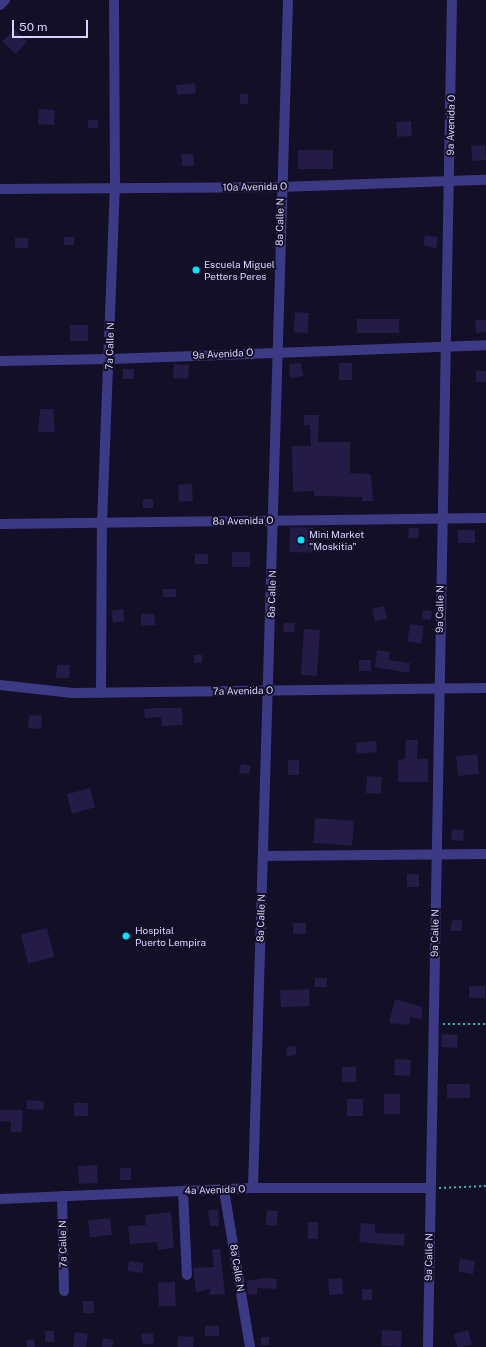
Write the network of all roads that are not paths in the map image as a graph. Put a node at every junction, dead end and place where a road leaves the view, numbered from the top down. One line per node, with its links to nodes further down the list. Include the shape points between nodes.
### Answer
1 (5, 0): 5 (street)
2 (114, 0): 9 (street, 7a Calle N)
3 (288, 0): 8 (street, 8a Calle N)
4 (452, 0): 7 (street, 9a Avenida O)
5 (0, 5)
6 (486, 180): 7 (street, 10a Avenida O)
7 (450, 181): 8 (street, 10a Avenida O); 12 (street, 9a Avenida O)
8 (281, 187): 9 (street, 10a Avenida O); 13 (street, 8a Calle N)
9 (114, 188): 10 (street, 10a Avenida O); 14 (street, 7a Calle N)
10 (0, 189)
11 (486, 345): 12 (street, 9a Avenida O)
12 (446, 346): 13 (street, 9a Avenida O); 17 (street, 9a Avenida O)
13 (278, 351): 14 (street, 9a Avenida O); 18 (street, 8a Calle N)
14 (110, 359): 15 (street, 9a Avenida O); 19 (street, 7a Calle N)
15 (0, 361)
16 (486, 518): 17 (street, 8a Avenida O)
17 (442, 519): 18 (street, 8a Avenida O); 23 (street, 9a Calle N)
18 (274, 521): 19 (street, 8a Avenida O); 24 (street, 8a Calle N)
19 (102, 523): 20 (street, 8a Avenida O); 25 (street, 7a Calle N)
20 (0, 524)
21 (0, 685): 25 (street, 7a Avenida O, via 73,693)
22 (486, 688): 23 (street, 7a Avenida O)
23 (439, 690): 24 (street, 7a Avenida O); 26 (street, 9a Calle N)
24 (268, 691): 25 (street, 7a Avenida O); 28 (street, 8a Calle N)
25 (102, 693)
26 (436, 854): 27 (street); 28 (street); 30 (street, 9a Calle N)
27 (486, 854)
28 (263, 856): 29 (street, 8a Calle N)
29 (253, 1188): 30 (street, 4a Avenida O); 31 (street, 4a Avenida O)
30 (430, 1188): 38 (street, 9a Calle N)
31 (224, 1190): 32 (street, 4a Avenida O); 37 (street, 8a Calle N)
32 (183, 1191): 33 (street, 4a Avenida O); 35 (street)
33 (62, 1196): 34 (street, 4a Avenida O); 36 (street, 7a Calle N)
34 (0, 1199)
35 (187, 1275)
36 (64, 1292)
37 (250, 1347)
38 (428, 1347)

